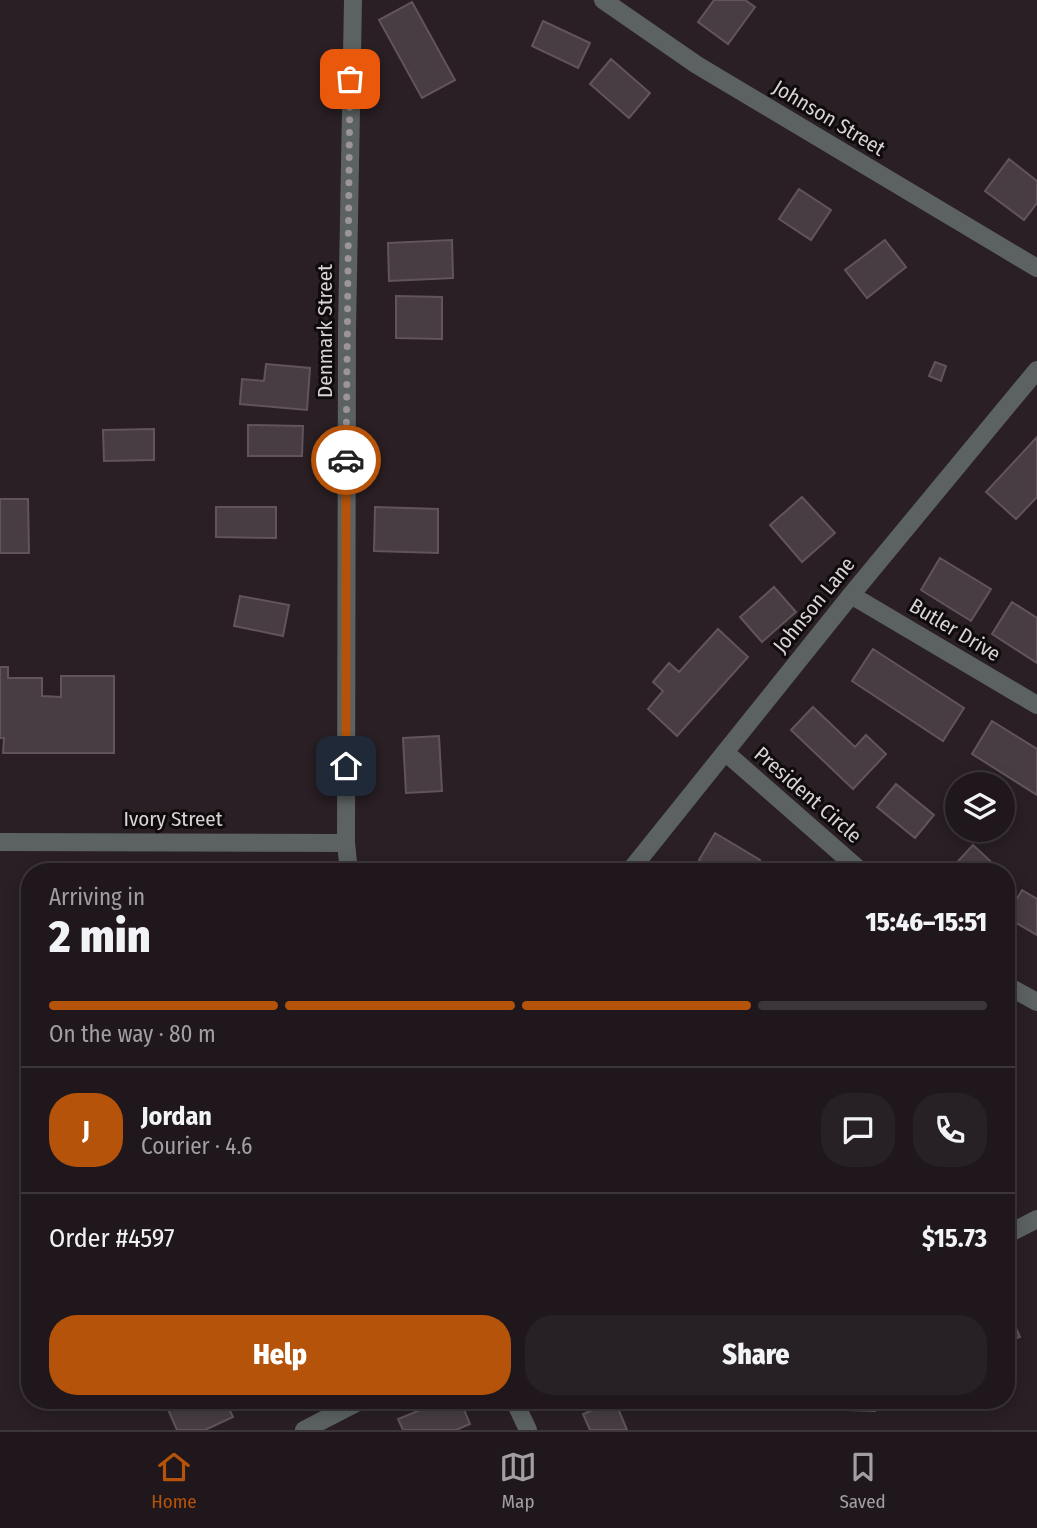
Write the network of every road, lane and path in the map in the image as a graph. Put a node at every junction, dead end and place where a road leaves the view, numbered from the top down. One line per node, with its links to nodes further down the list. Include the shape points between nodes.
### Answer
1 (353, 0): 9 (street, Denmark Street)
2 (603, 0): 3 (street, Johnson Street, via 697,65)
3 (1037, 268)
4 (1037, 370): 5 (street, Johnson Lane)
5 (851, 595): 6 (street, Butler Drive); 7 (street, Johnson Lane)
6 (1037, 705)
7 (725, 752): 11 (street, Johnson Lane); 12 (street, President Circle)
8 (0, 842): 9 (street, Ivory Street)
9 (346, 843): 10 (street, Denmark Street)
10 (348, 863)
11 (636, 863)
12 (852, 863)
13 (1015, 990): 14 (street)
14 (1037, 1002)
15 (1037, 1219): 16 (street)
16 (1015, 1230)
17 (345, 1409): 19 (street)
18 (518, 1409): 20 (street)
19 (304, 1430)
20 (528, 1430)

